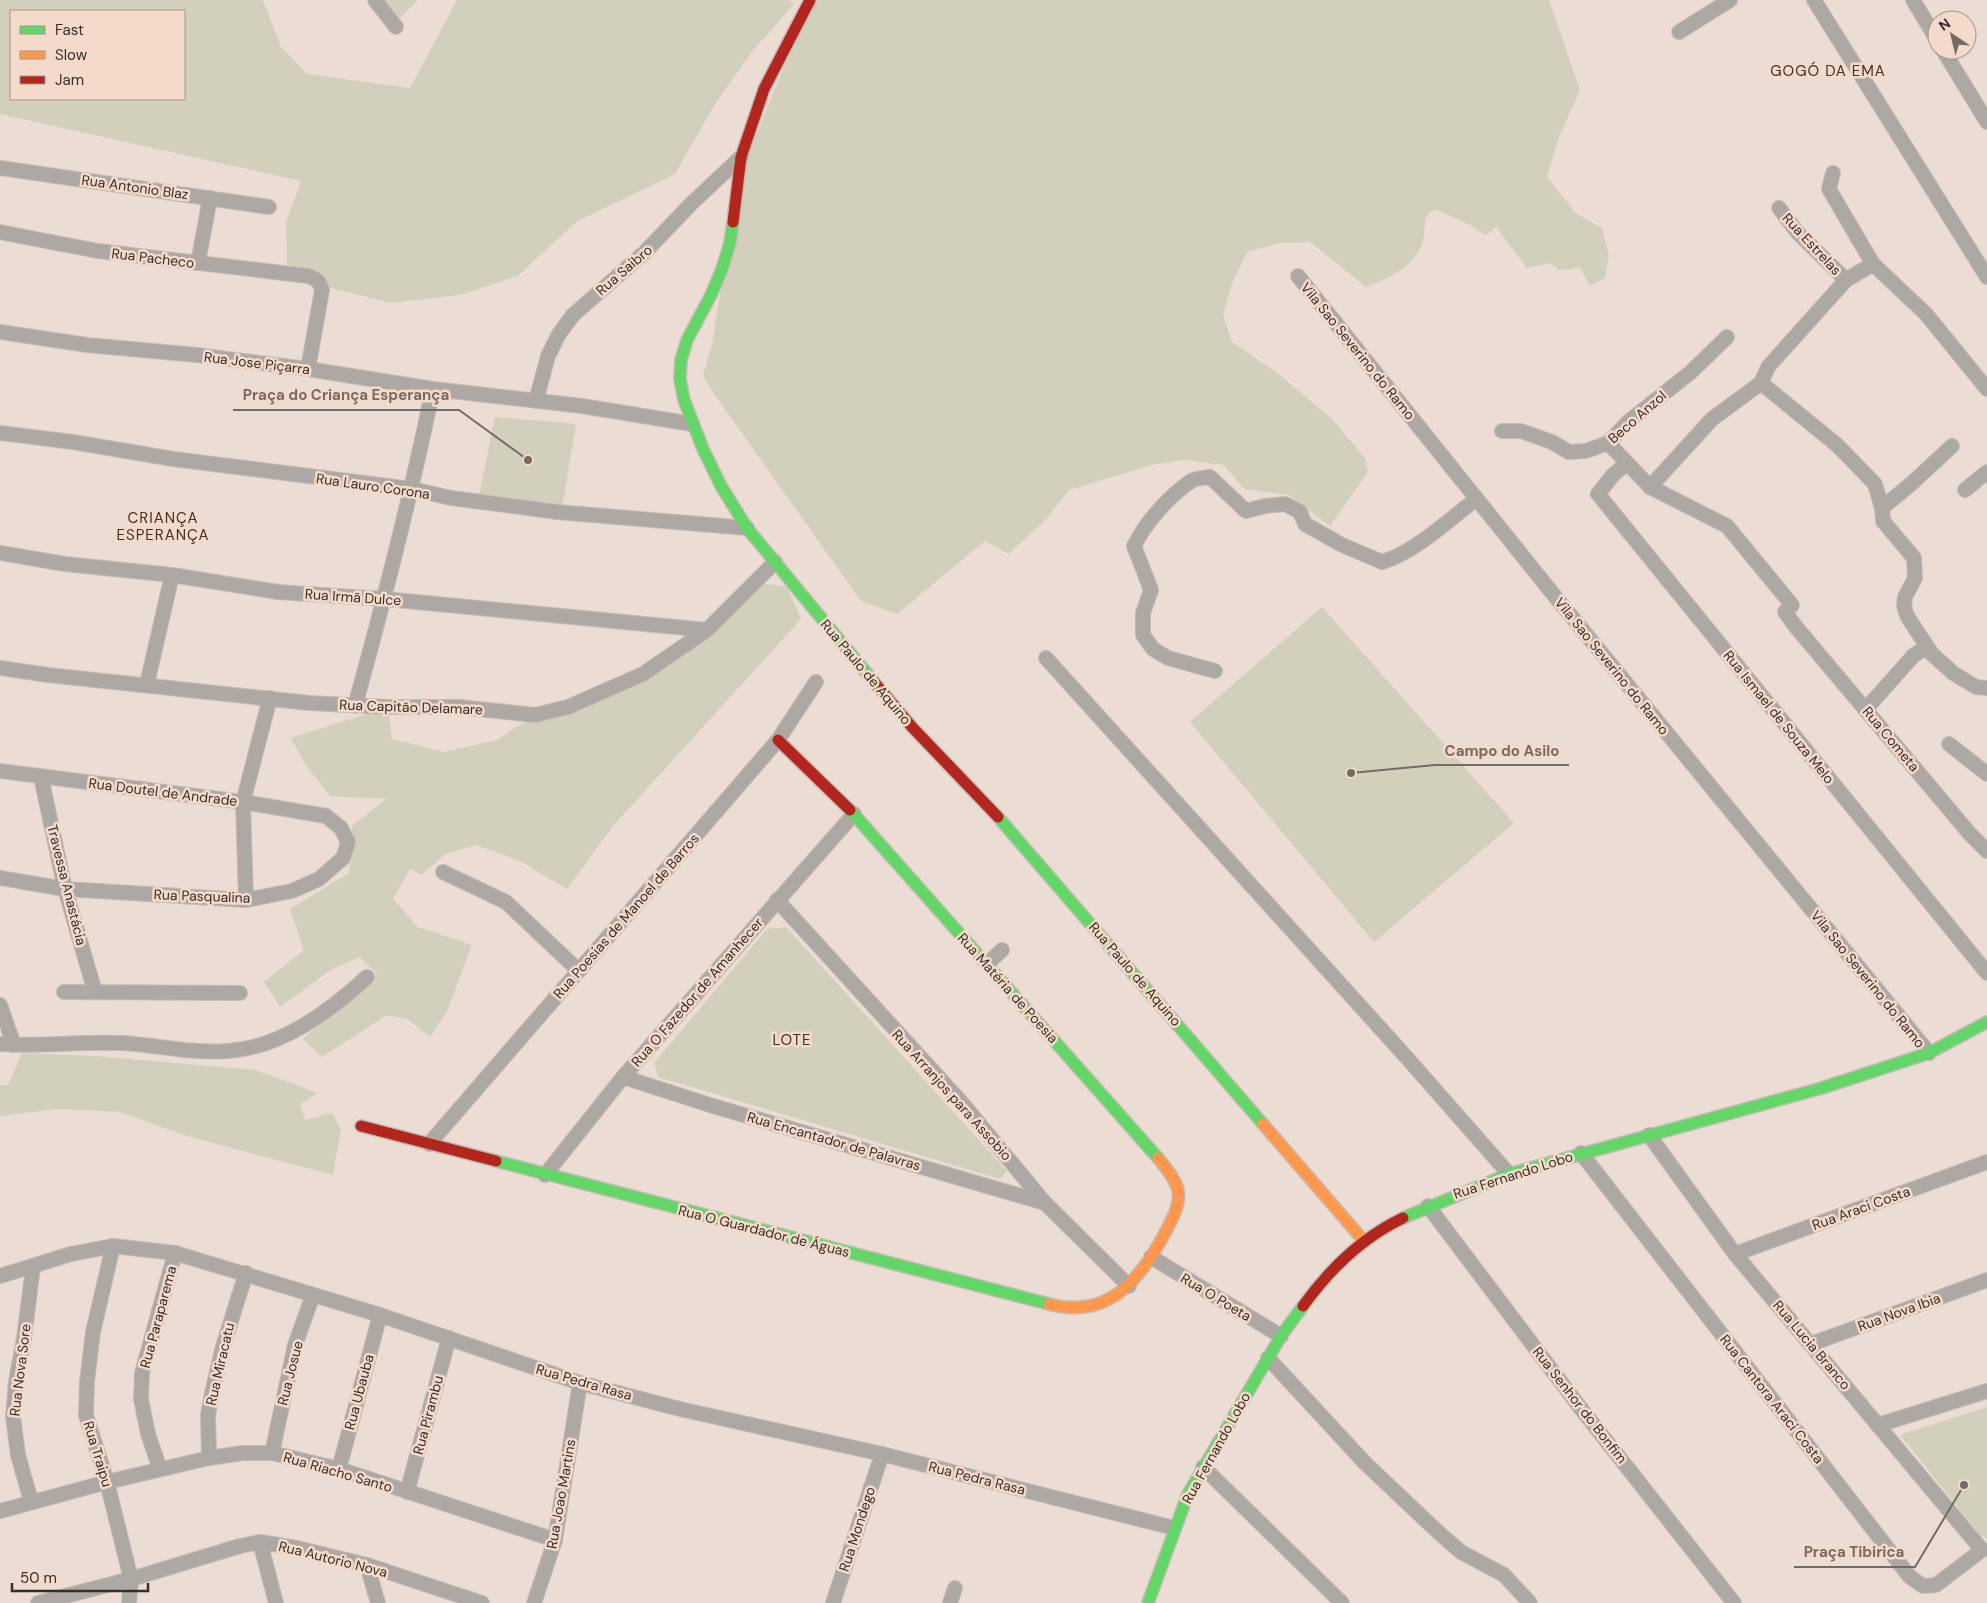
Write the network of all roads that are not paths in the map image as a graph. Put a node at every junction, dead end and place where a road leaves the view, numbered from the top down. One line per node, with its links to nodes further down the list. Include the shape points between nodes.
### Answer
1 (375, 0): 7 (street)
2 (810, 0): 11 (street, Rua Paulo de Aquino, via 764,89)
3 (1730, 0): 8 (street)
4 (1814, 0): 21 (street)
5 (1913, 0): 6 (street)
6 (1927, 23)
7 (396, 27)
8 (1679, 32)
9 (1949, 60): 10 (street)
10 (1987, 122)
11 (740, 157): 29 (street, Rua Saibro, via 644,254 573,315 548,356); 30 (street, Rua Paulo de Aquino, via 724,260 681,360 680,379)
12 (0, 168): 14 (street, Rua Antonio Blaz)
13 (1833, 173): 19 (street, via 1829,189)
14 (210, 198): 15 (street, Rua Antonio Blaz); 18 (street)
15 (269, 207)
16 (1779, 208): 22 (street, Rua Estrelas, via 1798,233)
17 (0, 232): 18 (street, Rua Pacheco, via 98,251)
18 (198, 263): 25 (street, Rua Pacheco, via 308,276 319,281 322,290)
19 (1873, 264): 22 (street); 27 (street, via 1926,314)
20 (1298, 276): 40 (street, Vila Sao Severino do Ramo)
21 (1987, 277)
22 (1846, 280): 26 (street, via 1768,367)
23 (0, 332): 25 (street, Rua Jose Piçarra)
24 (1727, 337): 33 (street, Beco Anzol)
25 (308, 369): 28 (street, Rua Jose Piçarra)
26 (1761, 384): 37 (street, via 1712,419); 41 (street, via 1837,445 1874,484)
27 (1987, 388)
28 (433, 389): 29 (street, Rua Jose Piçarra); 38 (street)
29 (536, 401): 30 (street, Rua Jose Piçarra)
30 (692, 424): 42 (street, Rua Paulo de Aquino, via 721,486)
31 (1502, 431): 33 (street, Beco Anzol, via 1521,431 1569,452 1586,451)
32 (0, 433): 38 (street, Rua Lauro Corona)
33 (1608, 443): 35 (street)
34 (1952, 446): 41 (street)
35 (1626, 463): 37 (street); 75 (street, Rua Ismael de Souza Melo, via 1598,494)
36 (1987, 472): 39 (street)
37 (1650, 487): 57 (street, Rua Cometa, via 1727,526 1792,605 1785,612)
38 (412, 489): 42 (street, Rua Lauro Corona, via 452,498 557,512); 46 (street)
39 (1965, 490)
40 (1476, 499): 51 (street, via 1419,542 1382,562 1305,524 1300,512 1285,504 1246,511 1210,477 1192,480 1142,529 1134,546 1151,590 1143,613 1143,635 1153,649 1168,658); 83 (street, Vila Sao Severino do Ramo)
41 (1882, 508): 48 (street, via 1883,521 1914,558 1915,578 1904,606)
42 (747, 528): 44 (street, Rua Paulo de Aquino)
43 (0, 554): 45 (street, Rua Irmã Dulce)
44 (774, 562): 47 (street, Rua Capitão Delamare); 94 (street, Rua Paulo de Aquino, via 912,727 1018,839)
45 (172, 575): 46 (street, Rua Irmã Dulce, via 278,592); 53 (street)
46 (385, 599): 47 (street, Rua Irmã Dulce); 56 (street)
47 (707, 630): 56 (street, Rua Capitão Delamare, via 643,674 568,707 535,715 459,707)
48 (1927, 647): 54 (street, via 1953,673 1976,687); 57 (street, via 1913,656)
49 (1046, 658): 90 (street)
50 (0, 668): 53 (street, Rua Capitão Delamare)
51 (1215, 671)
52 (816, 682): 58 (street, Rua Poesias de Manoel de Barros)
53 (147, 684): 55 (street, Rua Capitão Delamare)
54 (1987, 688)
55 (270, 698): 56 (street, Rua Capitão Delamare); 63 (street)
56 (354, 706)
57 (1866, 709): 66 (street, Rua Cometa)
58 (778, 740): 64 (street, Rua Matéria de Poesia); 74 (street, Rua Poesias de Manoel de Barros)
59 (1949, 744): 61 (street)
60 (0, 771): 62 (street, Rua Doutel de Andrade)
61 (1987, 774)
62 (41, 777): 63 (street, Rua Doutel de Andrade); 69 (street, Travessa Anastácia)
63 (243, 802): 65 (street, Rua Doutel de Andrade); 70 (street)
64 (854, 814): 71 (street, Rua O Fazedor de Amanhecer); 73 (street, Rua Matéria de Poesia)
65 (326, 816): 70 (street, Rua Pasqualina, via 341,828 348,842 343,858 319,878 292,891)
66 (1987, 851)
67 (443, 872): 74 (street, via 506,902)
68 (0, 878): 69 (street, Rua Pasqualina)
69 (65, 889): 70 (street, Rua Pasqualina); 78 (street, Travessa Anastácia)
70 (246, 900)
71 (777, 900): 84 (street, Rua O Fazedor de Amanhecer); 92 (street, Rua Arranjos para Assobio, via 962,1103)
72 (1002, 950): 73 (street)
73 (987, 964): 98 (street, Rua Matéria de Poesia, via 1168,1172 1179,1192 1177,1210)
74 (579, 971): 87 (street, Rua Poesias de Manoel de Barros)
75 (1987, 973)
76 (367, 977): 82 (street, via 344,998 306,1024 266,1044 229,1052 121,1043)
77 (64, 992): 78 (street)
78 (95, 992): 79 (street)
79 (240, 993)
80 (0, 1005): 82 (street)
81 (1987, 1022): 83 (street, Rua Fernando Lobo)
82 (7, 1044)
83 (1929, 1053): 86 (street, Rua Fernando Lobo, via 1822,1088)
84 (623, 1077): 91 (street, Rua O Fazedor de Amanhecer); 92 (street, Rua Encantador de Palavras)
85 (361, 1126): 87 (street, Rua O Guardador de Águas)
86 (1649, 1134): 88 (street, Rua Fernando Lobo); 97 (street, Rua Lucia Branco)
87 (429, 1144): 91 (street, Rua O Guardador de Águas)
88 (1581, 1153): 90 (street, Rua Fernando Lobo); 126 (street, Rua Cantora Araci Costa, via 1910,1577 1923,1586 1936,1585)
89 (1987, 1162): 97 (street, Rua Araci Costa)
90 (1509, 1174): 93 (street, Rua Fernando Lobo)
91 (545, 1175): 103 (street, Rua O Guardador de Águas, via 1059,1307 1085,1307 1109,1300)
92 (1045, 1203): 103 (street, Rua Arranjos para Assobio)
93 (1428, 1206): 94 (street, Rua Fernando Lobo); 141 (street, Rua Senhor do Bonfim, via 1582,1410)
94 (1364, 1242): 106 (street, Rua Fernando Lobo, via 1319,1284)
95 (113, 1246): 96 (street, Rua Pedra Rasa); 99 (street, Rua Pedra Rasa, via 71,1254); 119 (street, Rua Traipu, via 93,1332 86,1415)
96 (175, 1253): 100 (street, Rua Pedra Rasa); 117 (street, Rua Paraparema, via 142,1373 146,1426)
97 (1735, 1254): 108 (street, Rua Lucia Branco)
98 (1152, 1257): 103 (street, Rua O Guardador de Águas); 106 (street, Rua O Poeta)
99 (33, 1267): 101 (street, Rua Pedra Rasa); 121 (street, Rua Nova Sore, via 13,1418 18,1455)
100 (246, 1273): 104 (street, Rua Pedra Rasa); 115 (street, Rua Miracatu, via 212,1393 208,1415)
101 (0, 1276)
102 (1987, 1280): 108 (street, Rua Nova Ibia)
103 (1129, 1286)
104 (313, 1295): 105 (street, Rua Pedra Rasa); 113 (street, Rua Josue, via 295,1345)
105 (380, 1315): 107 (street, Rua Pedra Rasa); 118 (street, Rua Ubauba)
106 (1281, 1336): 109 (street, Rua Fernando Lobo)
107 (449, 1338): 110 (street, Rua Pedra Rasa); 120 (street, Rua Pirambu)
108 (1811, 1344): 112 (street, Rua Lucia Branco)
109 (1268, 1358): 116 (street, Rua Fernando Lobo); 140 (street, via 1365,1463 1438,1532 1461,1552 1504,1575)
110 (580, 1383): 114 (street, Rua Pedra Rasa); 124 (street, Rua Joao Martins)
111 (1987, 1391): 112 (street)
112 (1878, 1425): 126 (street, Rua Lucia Branco)
113 (272, 1453): 115 (street, Rua Riacho Santo); 118 (street, Rua Riacho Santo)
114 (882, 1454): 123 (street, Rua Pedra Rasa); 136 (street, Rua Mondego)
115 (210, 1458): 117 (street, Rua Riacho Santo)
116 (1203, 1467): 123 (street, Rua Fernando Lobo); 139 (street)
117 (160, 1469): 119 (street, Rua Riacho Santo)
118 (339, 1469): 120 (street, Rua Riacho Santo)
119 (107, 1482): 121 (street, Rua Riacho Santo); 128 (street, Rua Traipu)
120 (407, 1492): 124 (street, Rua Riacho Santo)
121 (31, 1501): 122 (street, Rua Riacho Santo)
122 (0, 1511)
123 (1174, 1528): 138 (street, Rua Fernando Lobo)
124 (555, 1540): 135 (street, Rua Joao Martins)
125 (260, 1542): 127 (street, Rua Autorio Nova); 128 (street, Rua Autorio Nova); 132 (street)
126 (1985, 1551)
127 (367, 1565): 133 (street); 134 (street, Rua Autorio Nova)
128 (130, 1580): 130 (street, Rua Autorio Nova); 131 (street, Rua Traipu)
129 (955, 1588): 137 (street)
130 (38, 1603)
131 (128, 1603)
132 (276, 1603)
133 (378, 1603)
134 (482, 1603)
135 (534, 1603)
136 (832, 1603)
137 (950, 1603)
138 (1148, 1603)
139 (1342, 1603)
140 (1530, 1603)
141 (1734, 1603)

